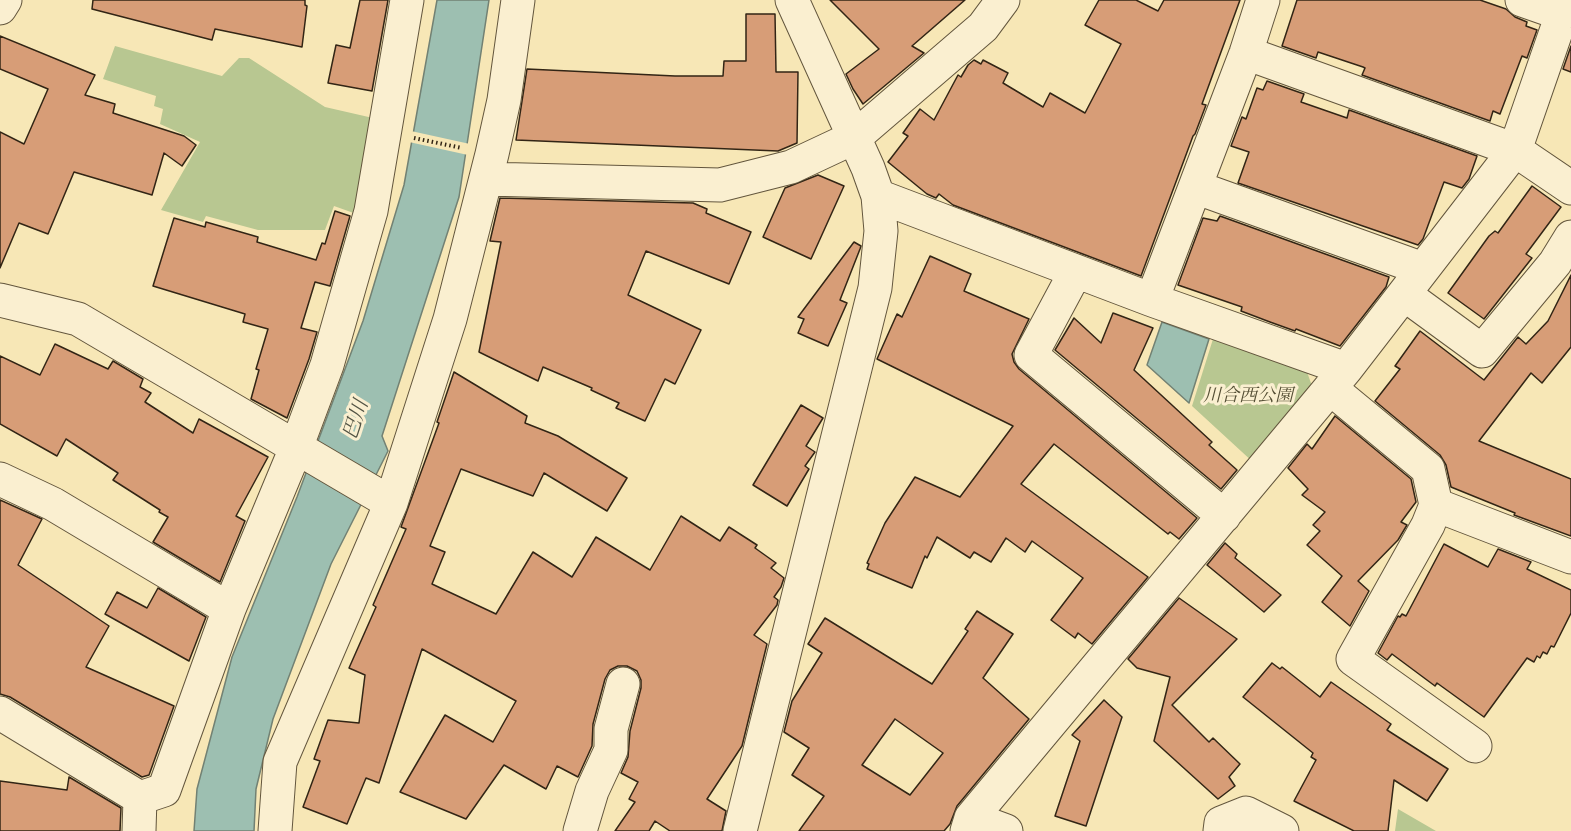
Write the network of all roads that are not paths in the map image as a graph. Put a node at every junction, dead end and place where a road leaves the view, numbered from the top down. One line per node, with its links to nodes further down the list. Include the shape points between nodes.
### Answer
1 (5, 0): 9 (street)
2 (407, 0): 23 (street, via 372,211)
3 (518, 0): 13 (street, via 504,100)
4 (792, 0): 11 (street)
5 (1003, 0): 11 (street, via 983,27)
6 (1263, 0): 10 (street)
7 (1522, 0): 8 (street)
8 (1565, 7): 12 (street)
9 (0, 8)
10 (1246, 53): 12 (street); 14 (street)
11 (855, 137): 13 (street, via 791,167 720,185); 16 (street)
12 (1515, 150): 15 (street); 19 (street)
13 (486, 179): 25 (street, via 450,319)
14 (1195, 187): 19 (street); 21 (street)
15 (1571, 188)
16 (878, 196): 18 (street); 38 (street, via 880,231 875,288)
17 (1571, 237): 19 (street, via 1555,263 1482,351)
18 (1076, 271): 21 (street); 27 (street, via 1030,355)
19 (1413, 282): 22 (street)
20 (0, 300): 23 (street, via 78,319)
21 (1152, 300): 22 (street)
22 (1338, 379): 26 (street, via 1428,469); 27 (street)
23 (300, 450): 25 (street); 29 (street)
24 (0, 479): 29 (street, via 53,504)
25 (386, 500): 36 (street, via 280,762)
26 (1436, 506): 28 (street); 32 (street, via 1353,659)
27 (1224, 516): 34 (street)
28 (1571, 557)
29 (229, 609): 33 (street, via 164,790)
30 (623, 684): 37 (street, via 611,729 611,750 592,791)
31 (0, 713): 33 (street)
32 (1475, 746)
33 (140, 798): 35 (street)
34 (969, 825): 39 (street)
35 (139, 831)
36 (274, 831)
37 (580, 831)
38 (740, 831)
39 (1006, 831)
40 (1220, 831): 41 (street, via 1221,823 1246,813)
41 (1282, 831)

